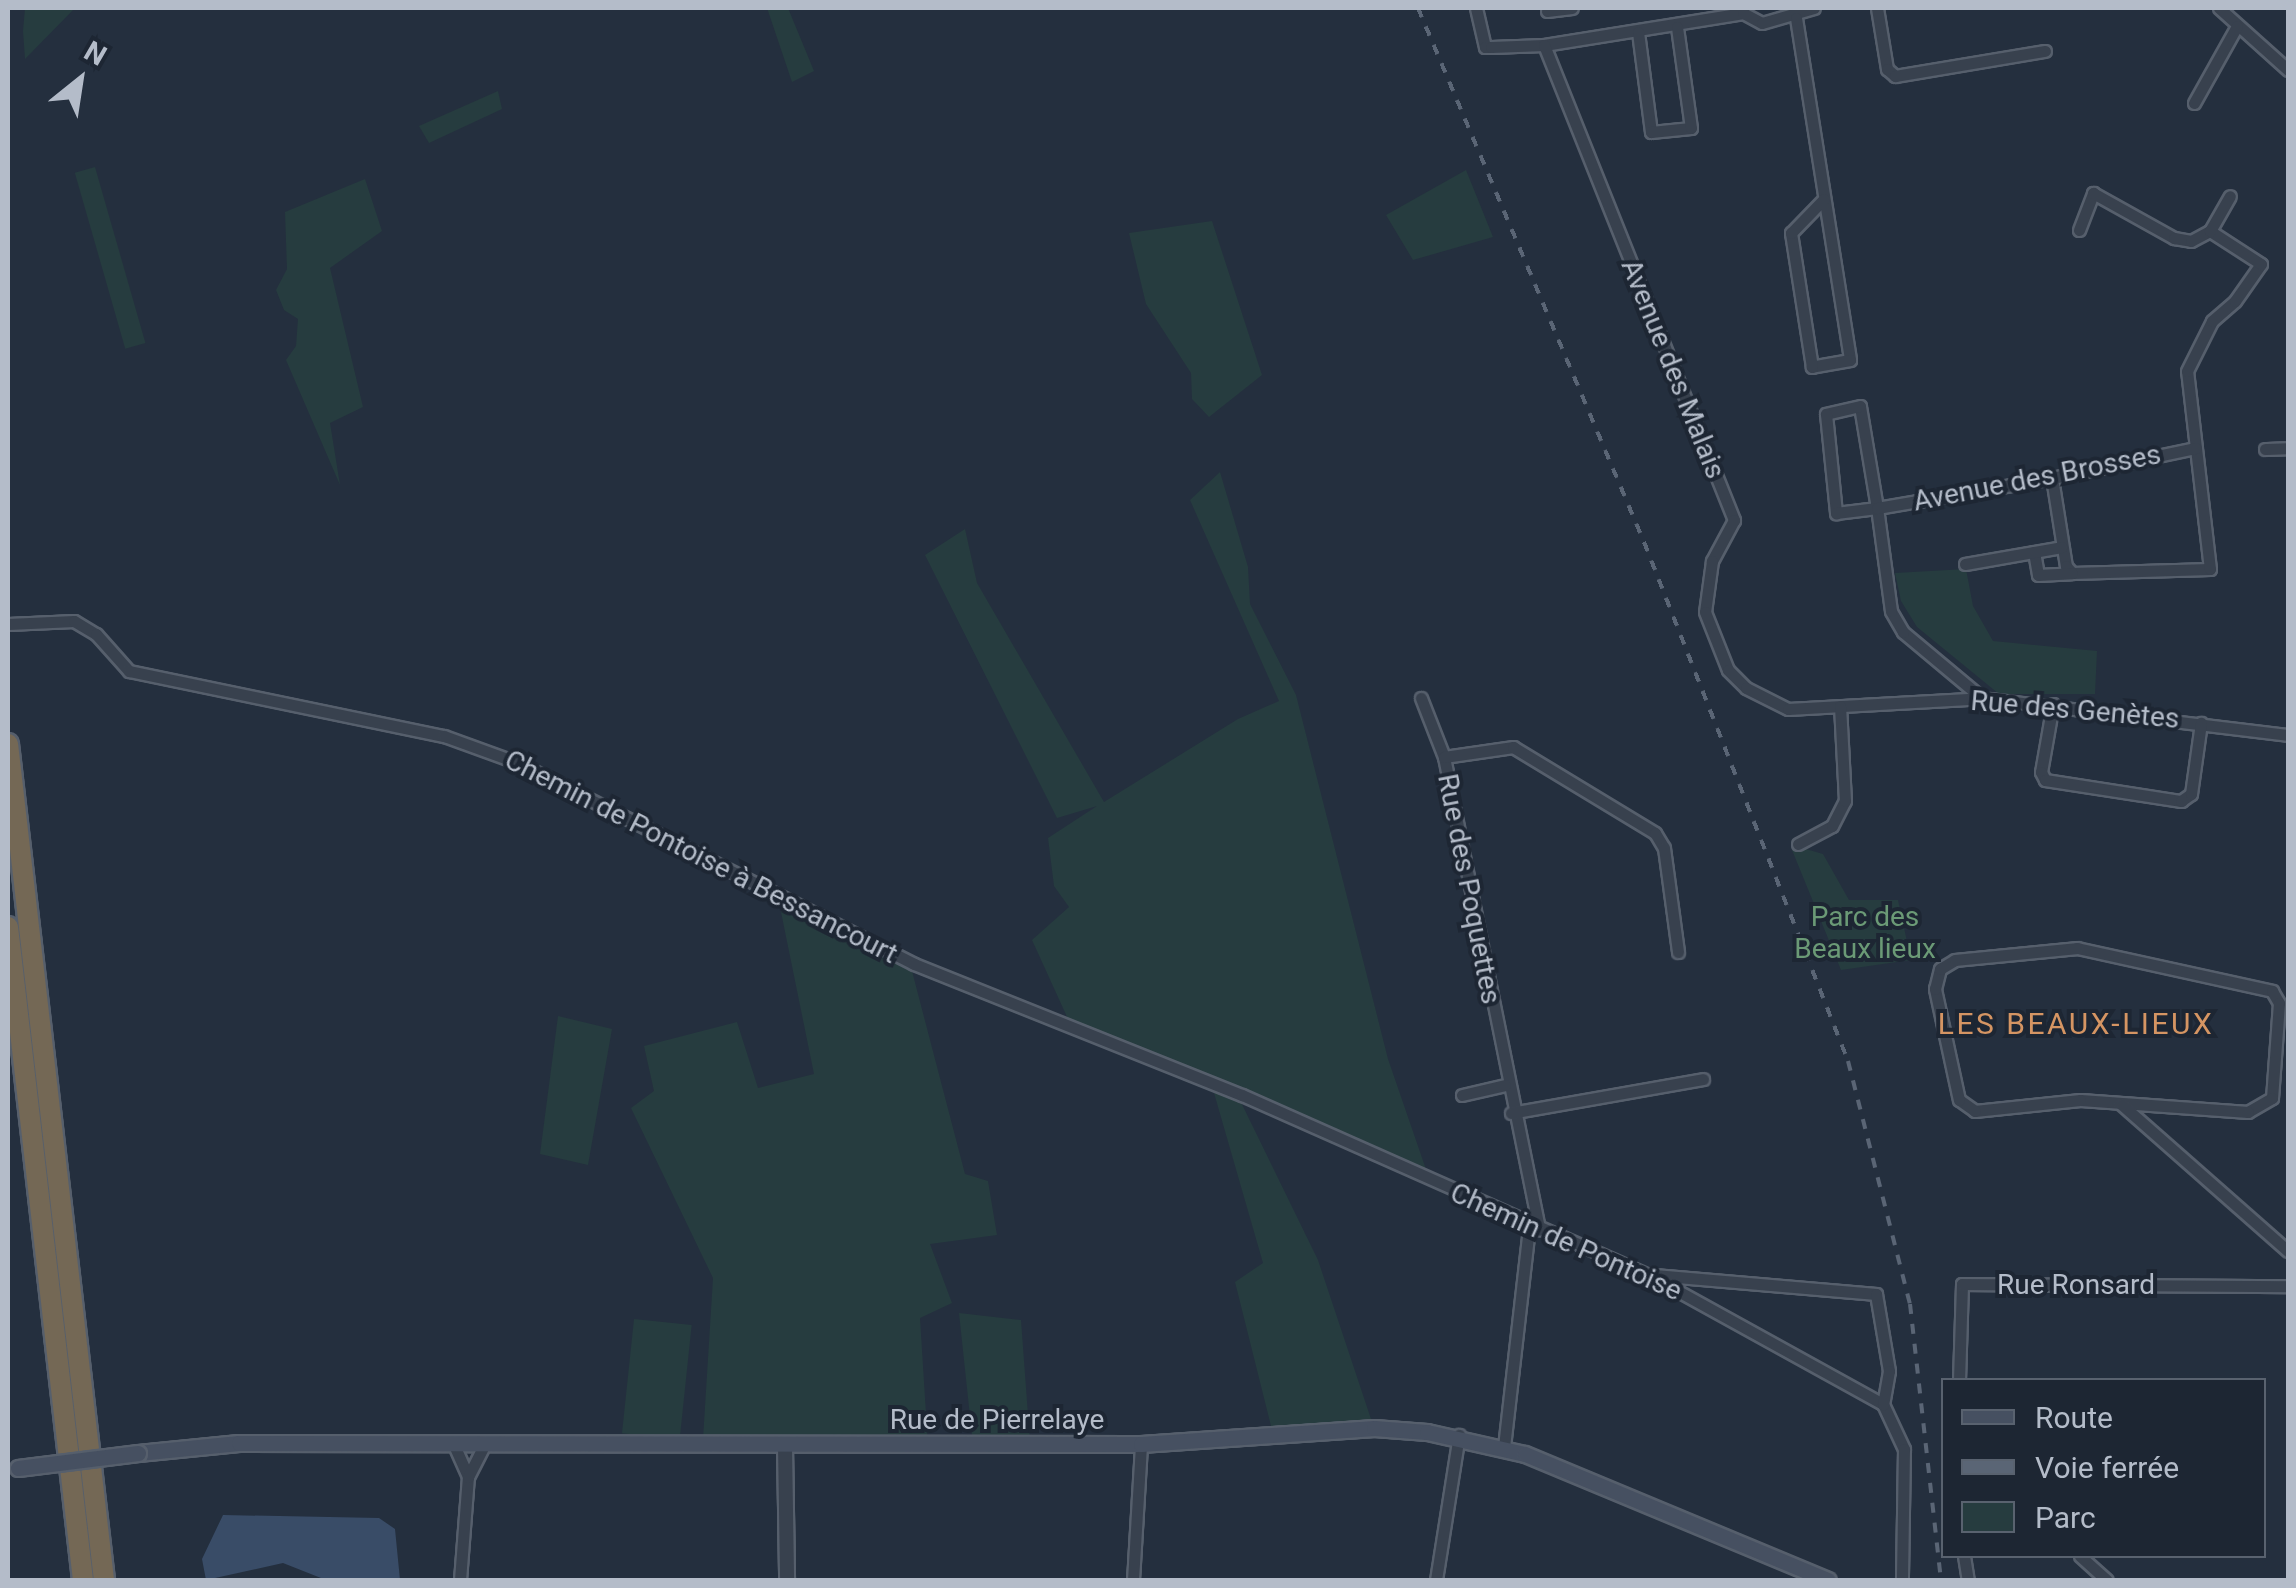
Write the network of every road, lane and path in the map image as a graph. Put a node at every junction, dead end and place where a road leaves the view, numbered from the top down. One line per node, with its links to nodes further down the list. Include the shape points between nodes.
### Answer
1 (1476, 8): 12 (street, via 1484,47)
2 (1572, 8): 7 (street)
3 (1814, 8): 8 (street)
4 (1876, 8): 13 (street, via 1887,69 1895,76)
5 (2219, 8): 9 (street)
6 (1742, 10): 8 (street, via 1762,23); 10 (street)
7 (1547, 11)
8 (1796, 18): 17 (street)
9 (2238, 26): 14 (street); 15 (street)
10 (1676, 27): 11 (street); 11 (street, via 1691,128 1650,132)
11 (1638, 32): 12 (street)
12 (1544, 45): 30 (street, Avenue des Malais, via 1734,520 1712,561 1705,612 1728,670)
13 (2045, 51)
14 (2288, 70)
15 (2194, 103)
16 (2230, 196): 19 (street)
17 (1824, 199): 17 (street, via 1850,360 1812,367 1790,234)
18 (2079, 230): 19 (street, via 2093,193 2174,238 2190,241)
19 (2210, 231): 20 (street, via 2260,264 2236,301 2212,321 2187,371)
20 (2196, 448): 23 (street, Avenue des Brosses); 28 (street, via 2210,568)
21 (2265, 448): 22 (street)
22 (2288, 448)
23 (2052, 478): 24 (street, Avenue des Brosses); 25 (street)
24 (1878, 508): 24 (street, Avenue des Brosses, via 1836,513 1826,414 1860,406); 32 (street, Avenue des Brosses, via 1895,618)
25 (2062, 547): 26 (street); 28 (street)
26 (2034, 552): 27 (street); 28 (street, via 2038,575)
27 (1965, 564)
28 (2072, 573)
29 (8, 624): 45 (street, Chemin de Pontoise à Bessancourt, via 86,626 129,671 444,736 516,762 914,964)
30 (1746, 688): 34 (street, Rue des Genètes, via 1788,709)
31 (1420, 698): 38 (street, Rue des Poquettes)
32 (1982, 698): 33 (street, Rue des Genètes); 34 (street, Rue des Genètes)
33 (2053, 704): 35 (street, Rue des Genètes); 35 (street, via 2046,780 2181,802 2191,794)
34 (1840, 706): 39 (street, via 1845,801 1832,826)
35 (2202, 723): 36 (street, Rue des Genètes)
36 (2288, 735)
37 (8, 744): 64 (highway)
38 (1444, 757): 41 (street, via 1513,747 1655,832 1664,848); 43 (street, Rue des Poquettes)
39 (1798, 844)
40 (8, 927): 63 (highway)
41 (1678, 952)
42 (1704, 1079): 47 (street)
43 (1505, 1084): 44 (street); 47 (street, Rue des Poquettes)
44 (1462, 1095)
45 (1242, 1096): 48 (street, Chemin de Pontoise)
46 (2121, 1104): 46 (street, via 2248,1112 2272,1098 2280,1003 2272,991 2078,948 1955,960 1940,970 1935,989 1959,1100 1976,1111 2080,1100); 49 (street)
47 (1511, 1113): 48 (street, Rue des Poquettes)
48 (1534, 1228): 50 (street, Chemin de Pontoise); 59 (street)
49 (2288, 1251)
50 (1649, 1275): 53 (street, Chemin de Pontoise); 53 (street, via 1876,1294 1889,1371)
51 (2288, 1286): 52 (street, Rue Ronsard, via 1962,1284)
52 (1960, 1378)
53 (1883, 1404): 70 (street, via 1904,1449)
54 (1459, 1435): 55 (main road, Rue de Pierrelaye, via 1374,1428); 59 (main road, Rue de Pierrelaye); 68 (street)
55 (1140, 1444): 58 (main road, Rue de Pierrelaye); 67 (street)
56 (454, 1446): 57 (main road, Rue de Pierrelaye); 60 (main road, Rue de Pierrelaye, bridge, via 239,1443); 61 (street)
57 (484, 1446): 58 (main road, Rue de Pierrelaye); 61 (street)
58 (785, 1446): 66 (street)
59 (1504, 1448): 69 (main road, Rue de Pierrelaye)
60 (13, 1469)
61 (468, 1477): 65 (street)
62 (2082, 1558): 71 (street)
63 (83, 1580)
64 (104, 1580)
65 (460, 1580)
66 (787, 1580)
67 (1133, 1580)
68 (1436, 1580)
69 (1826, 1580)
70 (1902, 1580)
71 (2107, 1580)

